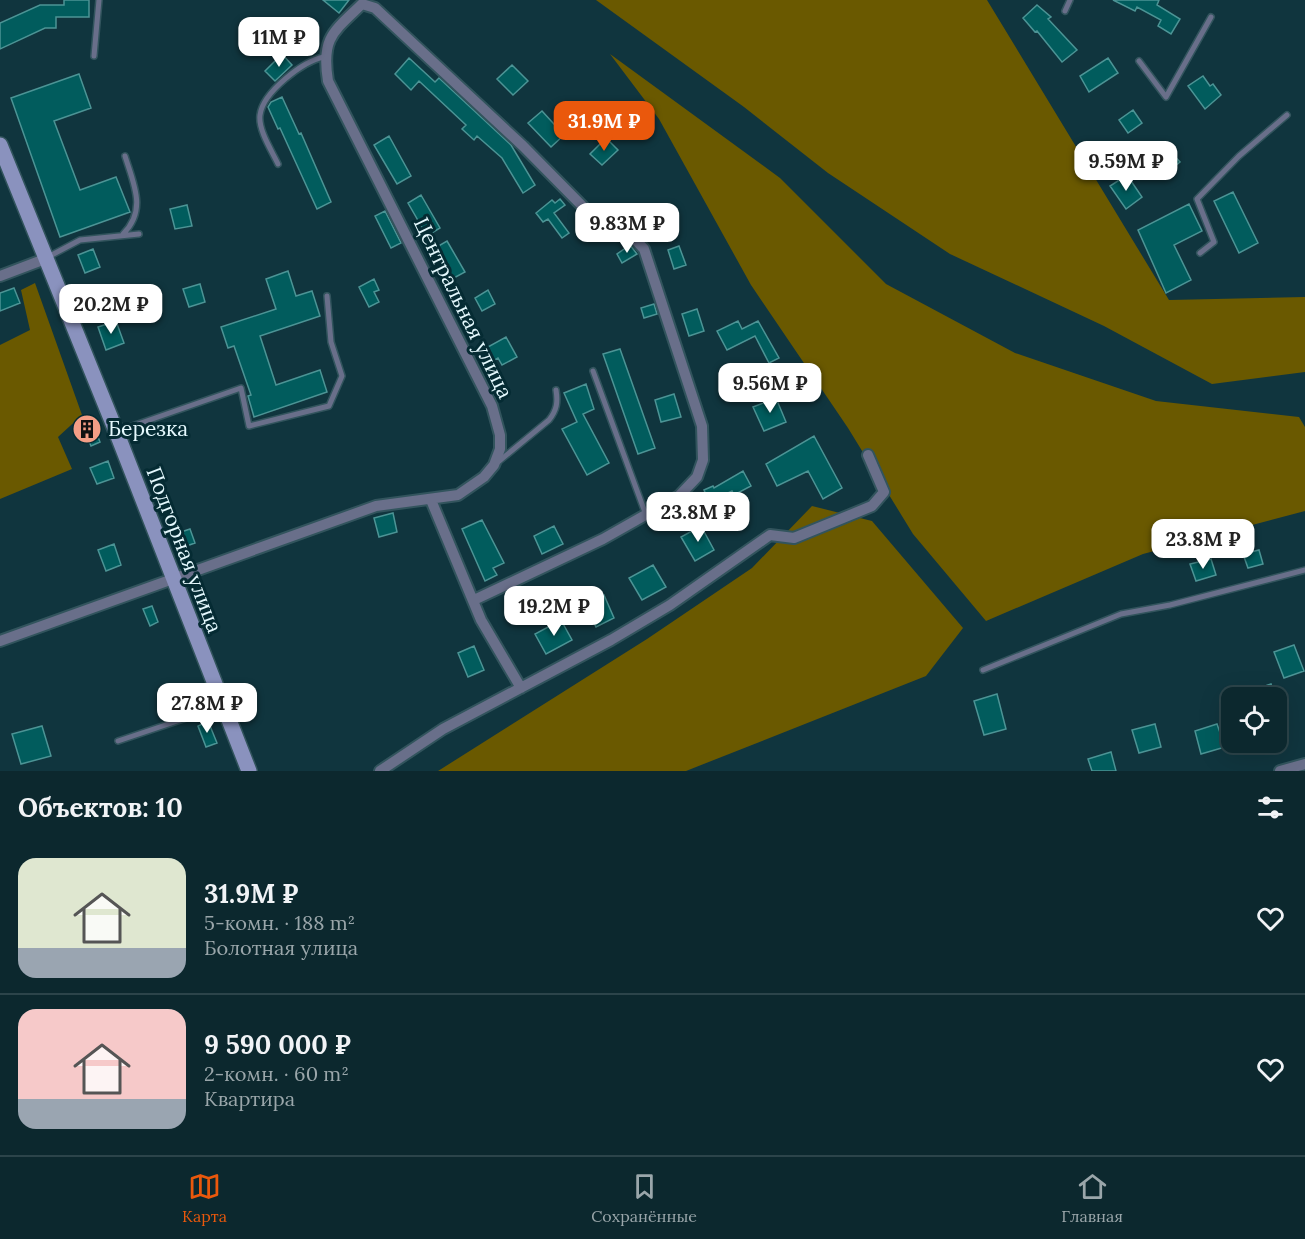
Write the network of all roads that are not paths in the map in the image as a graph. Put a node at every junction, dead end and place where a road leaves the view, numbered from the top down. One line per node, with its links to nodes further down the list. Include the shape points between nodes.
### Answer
1 (99, 0): 5 (lane)
2 (1070, 0): 3 (lane)
3 (1065, 11)
4 (1211, 16): 7 (lane, via 1166,97)
5 (94, 56)
6 (324, 57): 11 (lane, via 311,59 293,73 263,105 260,125); 22 (street, Центральная улица, via 328,81 492,406 501,450); 24 (street, via 336,28 362,4 375,8 600,224 632,236 644,249 702,426 703,460 697,477 680,496)
7 (1138, 61)
8 (1287, 115): 14 (lane, via 1197,199 1214,242)
9 (0, 145): 15 (street, Подгорная улица)
10 (125, 156): 12 (lane, via 138,205 134,224)
11 (278, 164)
12 (123, 234): 13 (lane); 15 (lane, via 80,240)
13 (139, 234)
14 (1200, 253)
15 (45, 259): 16 (street); 20 (street, Подгорная улица)
16 (0, 276)
17 (327, 296): 20 (lane, via 331,342 342,376 329,406 249,426 241,388)
18 (593, 371): 24 (lane)
19 (556, 390): 22 (lane, via 558,401 549,420)
20 (116, 432): 26 (street, Подгорная улица)
21 (868, 455): 30 (street, via 884,492 872,506 794,538 770,535 670,605)
22 (494, 465): 23 (street, via 473,487 458,495)
23 (431, 500): 26 (street, via 376,506); 27 (street)
24 (646, 515): 27 (street)
25 (1305, 570): 29 (lane, via 1121,614)
26 (172, 580): 28 (street); 31 (street, Подгорная улица)
27 (474, 600): 30 (street, via 481,620)
28 (0, 641)
29 (983, 670)
30 (521, 688): 35 (street, via 443,729)
31 (222, 705): 32 (lane); 34 (street, Подгорная улица)
32 (118, 741)
33 (1305, 764): 36 (street)
34 (249, 771)
35 (380, 771)
36 (1280, 771)

